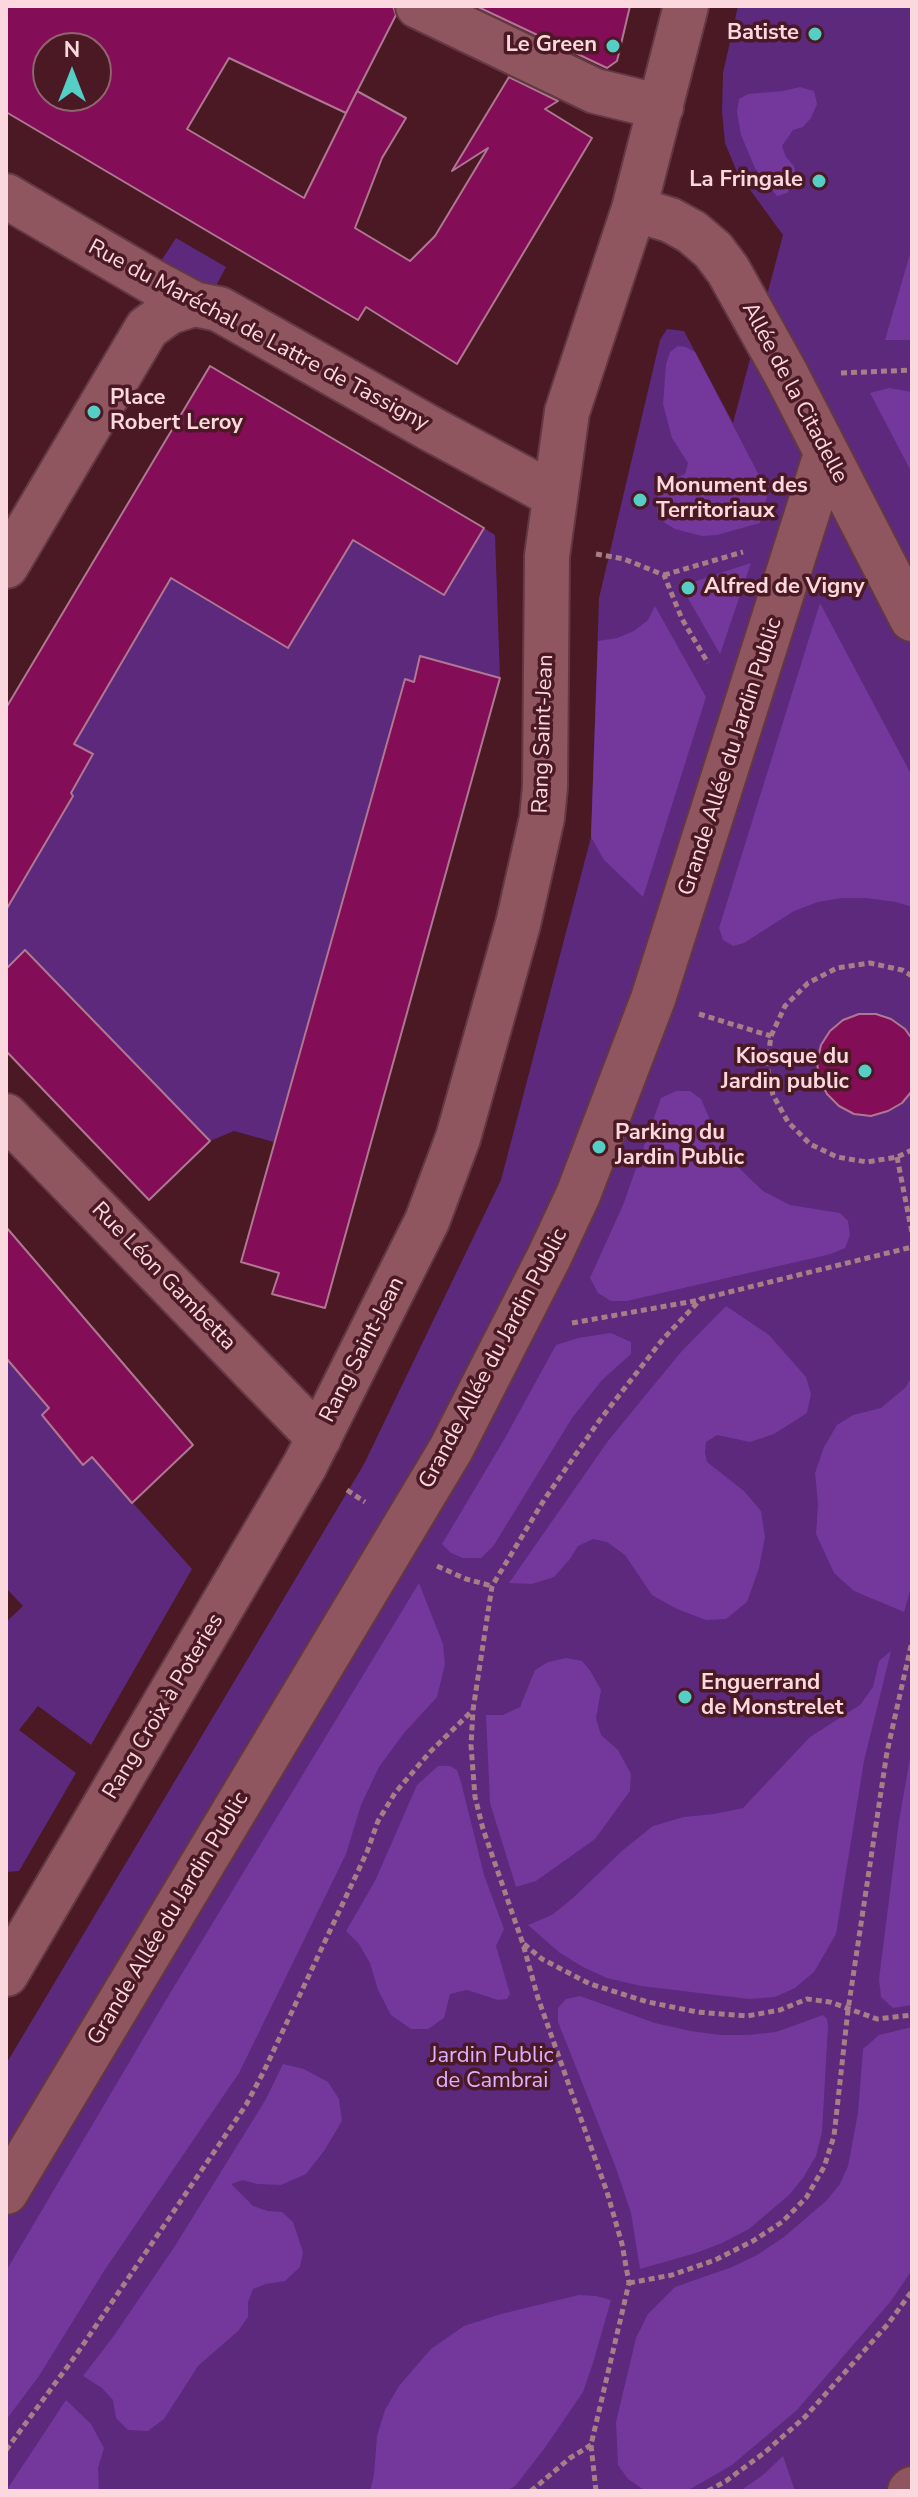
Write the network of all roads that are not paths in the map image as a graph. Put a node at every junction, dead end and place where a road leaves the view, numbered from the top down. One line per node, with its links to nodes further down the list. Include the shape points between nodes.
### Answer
1 (418, 6): 3 (street, via 595,91)
2 (686, 6): 3 (street, Rang Saint-Jean)
3 (661, 107): 5 (street, Rang Saint-Jean)
4 (6, 196): 6 (street, Rue du Maréchal de Lattre de Tassigny)
5 (634, 209): 7 (street, Allée de la Citadelle, via 681,225 713,250 734,279); 8 (street, Rang Saint-Jean, via 567,412)
6 (194, 304): 8 (street, Rue du Maréchal de Lattre de Tassigny, via 219,309); 9 (street, via 169,312 147,328)
7 (826, 454): 10 (street, Allée de la Citadelle); 14 (street, Grande Allée du Jardin Public, via 653,999 578,1195 451,1449)
8 (554, 495): 12 (street, Rang Saint-Jean, via 547,556 544,803 522,910 464,1121 436,1201)
9 (6, 566)
10 (912, 619)
11 (6, 1116): 12 (street, Rue Léon Gambetta)
12 (312, 1451): 13 (street, Rang Croix à Poteries)
13 (10, 1956)
14 (6, 2192)

